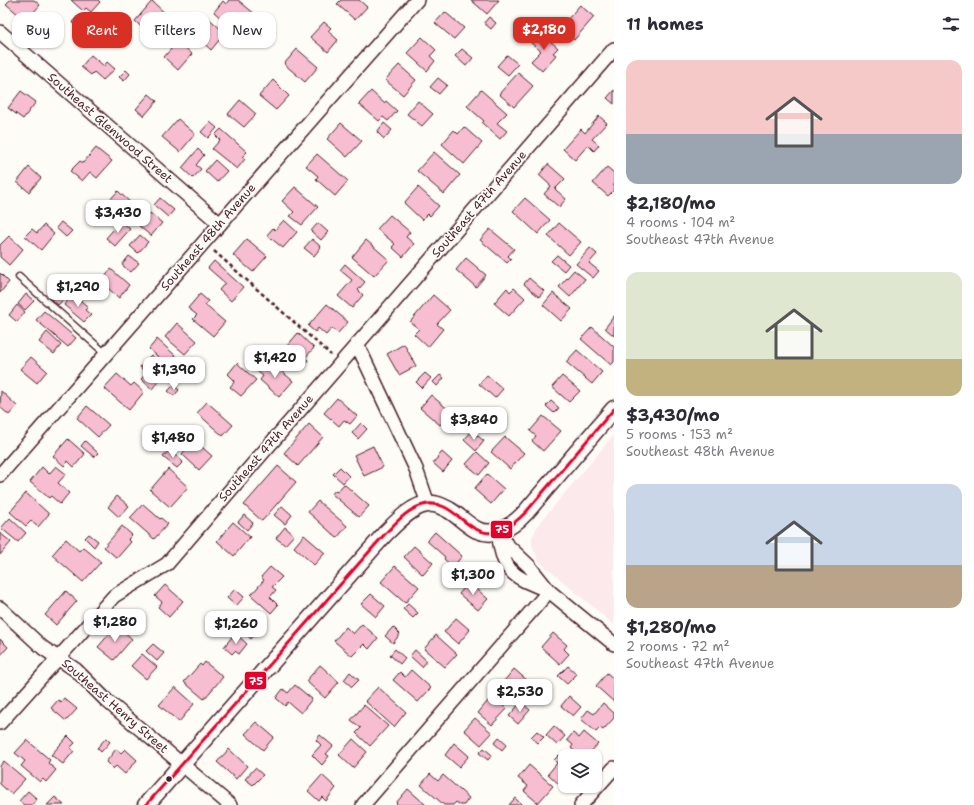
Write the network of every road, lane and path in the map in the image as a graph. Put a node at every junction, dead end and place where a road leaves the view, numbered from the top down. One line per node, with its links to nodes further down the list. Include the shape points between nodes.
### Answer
1 (418, 0): 4 (street, Southeast 48th Avenue)
2 (0, 32): 4 (street, Southeast Glenwood Street)
3 (614, 49): 7 (street, Southeast 47th Avenue)
4 (220, 224): 5 (street, Southeast 48th Avenue)
5 (209, 237): 8 (street, Southeast 48th Avenue); 9 (path, via 214,252)
6 (19, 277): 8 (lane)
7 (357, 344): 9 (street, Southeast 47th Avenue); 12 (street, via 416,469)
8 (106, 354): 11 (street, Southeast 48th Avenue)
9 (339, 365): 17 (street, Southeast 47th Avenue, via 167,564 114,596)
10 (614, 409): 13 (street, via 526,512 513,525)
11 (0, 475)
12 (428, 504): 13 (street, via 442,506 477,530); 19 (street, via 410,512 384,535)
13 (498, 532): 14 (street, via 501,554 510,571 519,578)
14 (549, 591): 16 (street); 23 (street)
15 (0, 608): 17 (street, Southeast Henry Street, via 43,648)
16 (614, 644)
17 (59, 658): 18 (street, Southeast 47th Avenue); 19 (street, Southeast Henry Street, via 76,670 107,701)
18 (0, 723)
19 (182, 764): 21 (street); 22 (street, Southeast Henry Street)
20 (614, 768): 24 (street)
21 (146, 805)
22 (230, 805)
23 (363, 805)
24 (581, 805)

